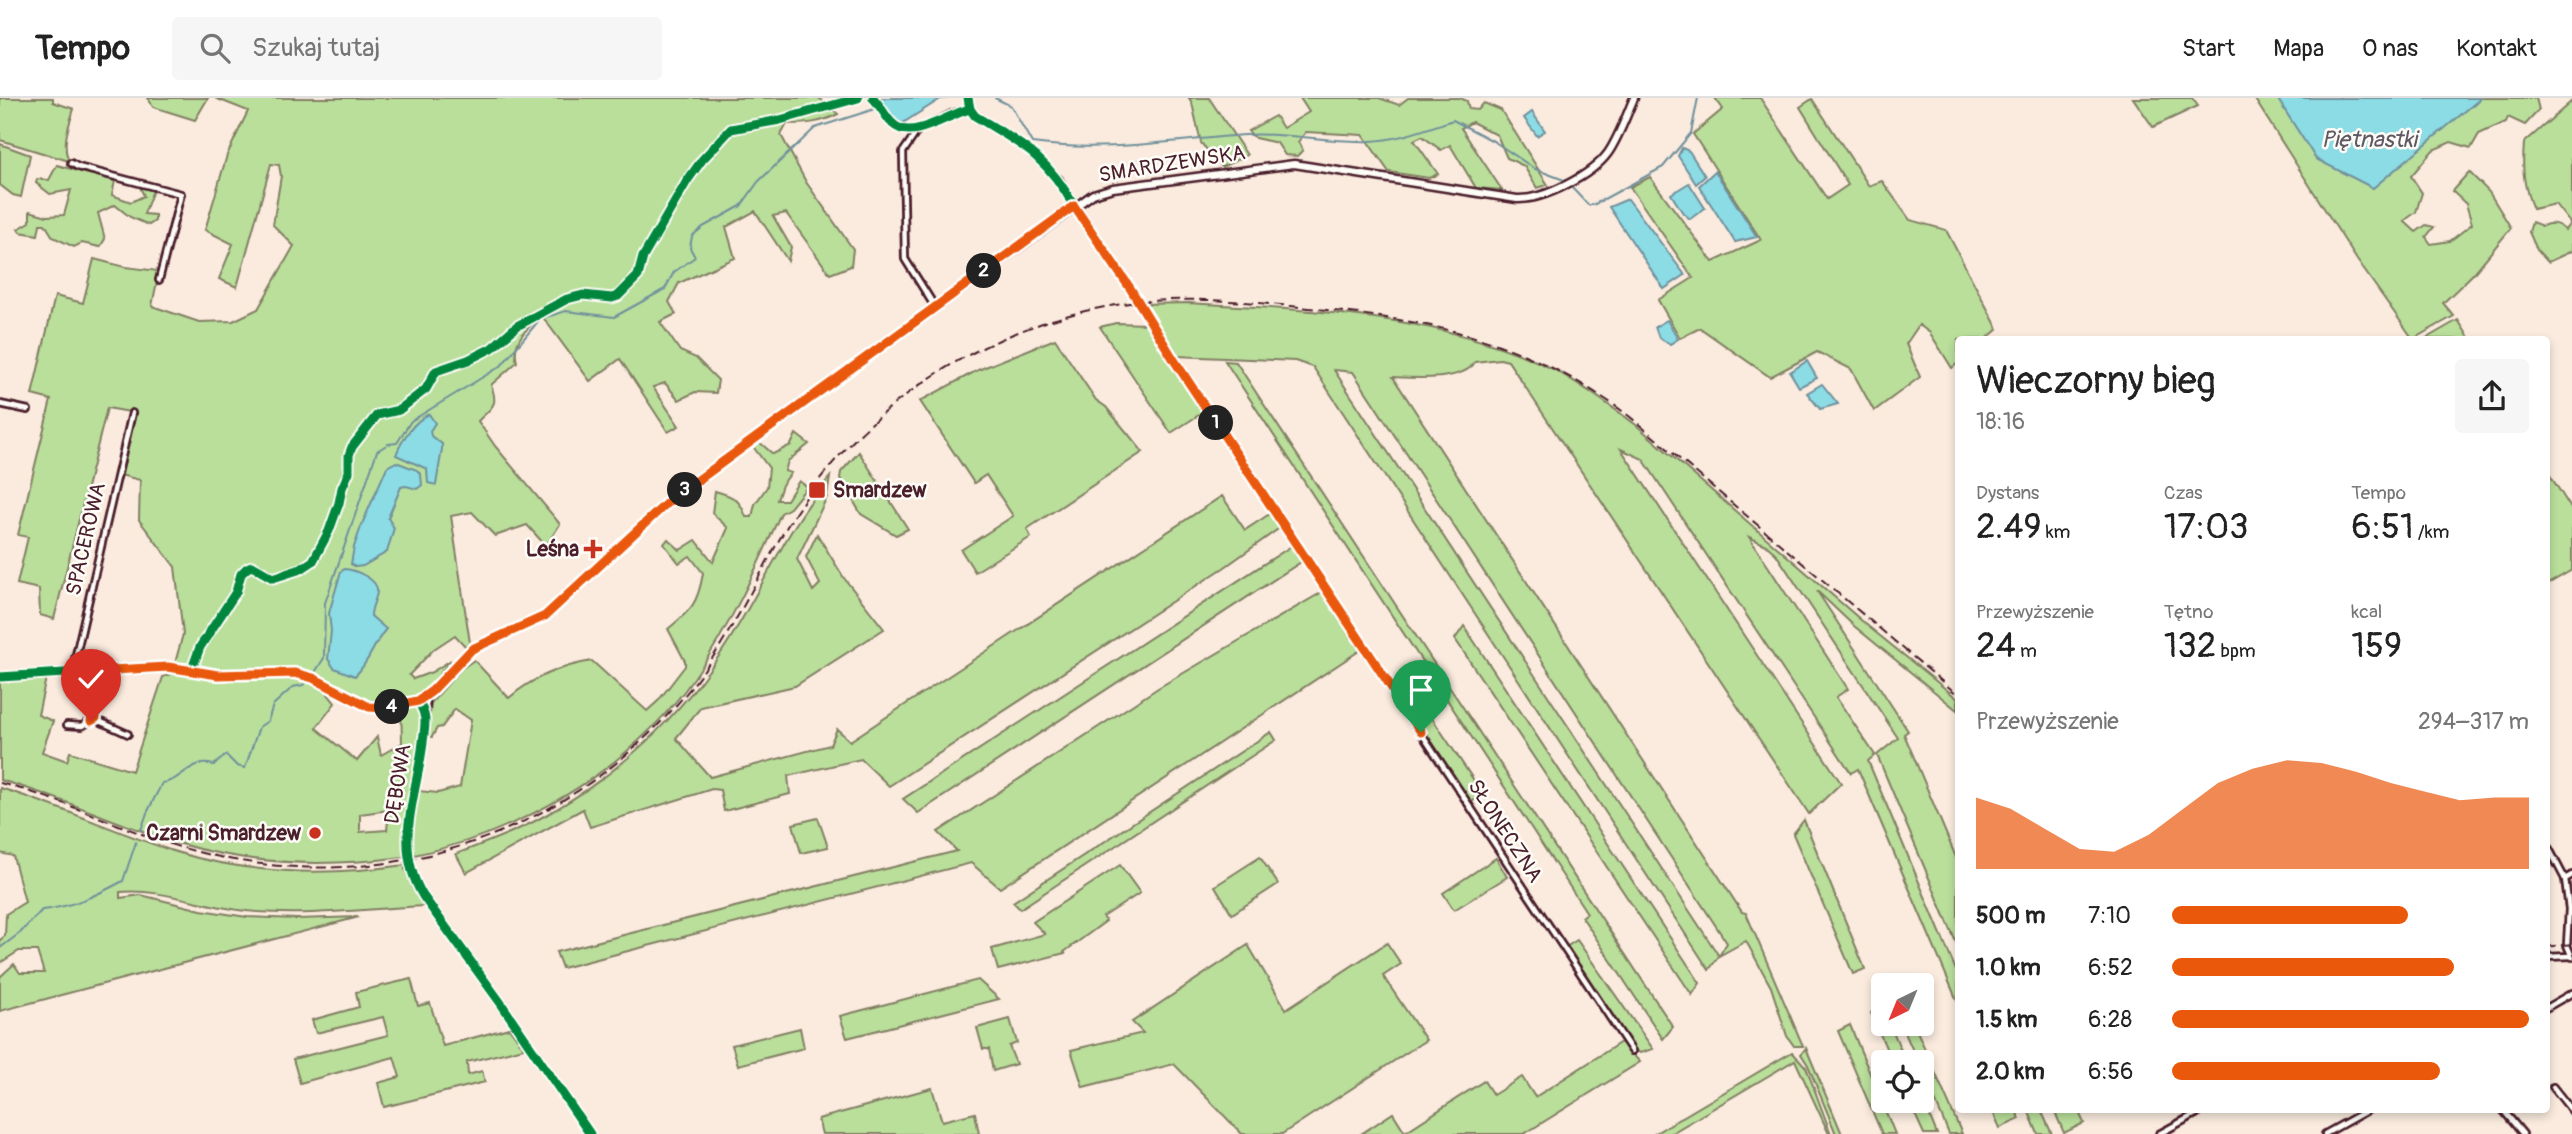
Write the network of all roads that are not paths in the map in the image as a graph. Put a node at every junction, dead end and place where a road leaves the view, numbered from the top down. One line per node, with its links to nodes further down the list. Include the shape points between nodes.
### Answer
1 (858, 98): 6 (street)
2 (873, 98): 7 (street, via 893,125)
3 (968, 98): 5 (street)
4 (1634, 98): 9 (street, SMARDZEWSKA, via 1602,159 1552,193 1533,199 1294,164 1113,188)
5 (970, 109): 7 (street); 9 (street, SŁONECZNA, via 1048,167)
6 (780, 120)
7 (918, 130): 11 (street, via 903,152 905,259)
8 (71, 163): 10 (street, via 181,194)
9 (1074, 206): 11 (street, SMARDZEWSKA); 31 (street, SŁONECZNA)
10 (159, 280)
11 (935, 307): 18 (street, SMARDZEWSKA, via 683,491 553,610 472,649)
12 (0, 404): 13 (street)
13 (28, 410)
14 (132, 414): 16 (street, SPACEROWA)
15 (93, 671): 16 (street); 19 (street, via 155,667 225,675 298,674 374,708); 21 (street)
16 (72, 672): 17 (street)
17 (0, 677)
18 (427, 695): 19 (street, SMARDZEWSKA); 20 (street, DĘBOWA)
19 (418, 701): 20 (street)
20 (426, 713): 37 (street, DĘBOWA, via 407,831 413,878)
21 (96, 718): 22 (street, via 82,726); 23 (street)
22 (67, 725)
23 (128, 734)
24 (2550, 851): 26 (street)
25 (2572, 875): 26 (street)
26 (2565, 879): 27 (street, via 2567,945)
27 (2572, 956): 28 (street)
28 (2550, 957)
29 (2572, 993): 30 (street)
30 (2550, 1006)
31 (1632, 1051)
32 (2553, 1087): 33 (street)
33 (2572, 1111)
34 (2198, 1113): 38 (street)
35 (2363, 1113): 39 (street)
36 (2506, 1113): 40 (street)
37 (590, 1134)
38 (2159, 1134)
39 (2325, 1134)
40 (2523, 1134)

